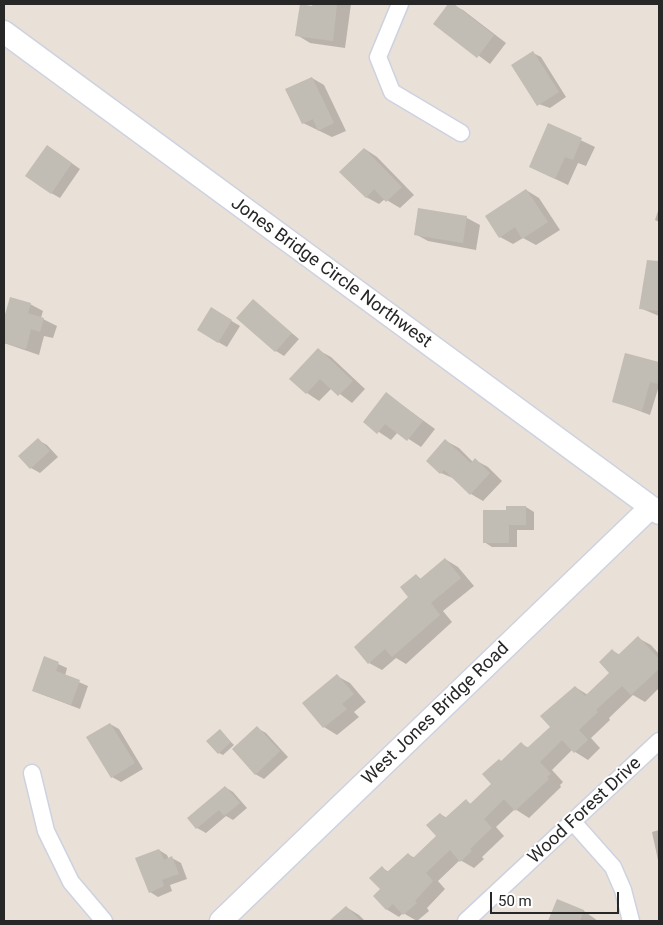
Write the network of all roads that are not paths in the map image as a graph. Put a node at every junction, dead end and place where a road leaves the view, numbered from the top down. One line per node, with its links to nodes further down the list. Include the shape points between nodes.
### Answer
1 (400, 4): 3 (street, via 378,57 392,92)
2 (4, 32): 4 (street, Jones Bridge Circle Northwest)
3 (461, 133)
4 (657, 506): 9 (street, West Jones Bridge Road)
5 (659, 741): 7 (street, Wood Forest Drive)
6 (32, 773): 8 (street, via 46,830 71,882)
7 (573, 822): 10 (street, Wood Forest Drive); 11 (street, via 613,867)
8 (104, 921)
9 (221, 921)
10 (466, 921)
11 (631, 921)

